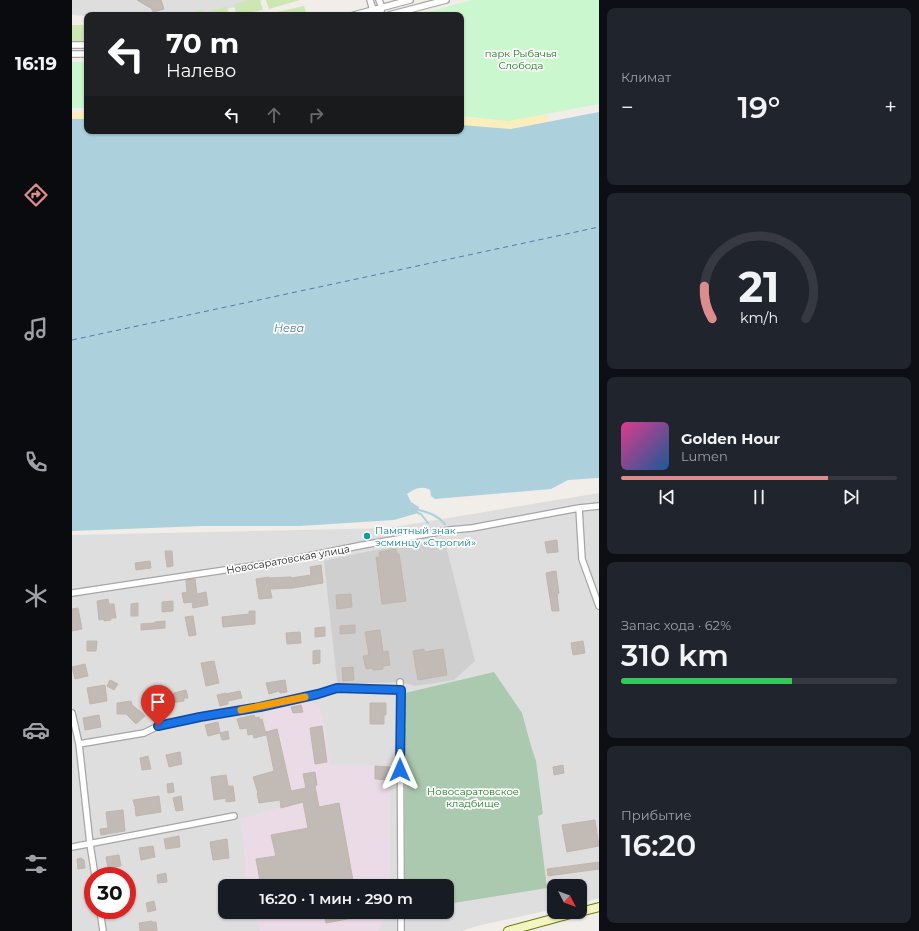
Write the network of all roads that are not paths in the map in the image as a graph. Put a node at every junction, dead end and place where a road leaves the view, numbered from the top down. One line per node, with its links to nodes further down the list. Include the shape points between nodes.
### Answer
1 (370, 0): 6 (street)
2 (380, 0): 5 (street)
3 (410, 0): 5 (street)
4 (446, 0): 10 (street)
5 (382, 8): 6 (street); 9 (street)
6 (373, 10): 7 (street); 8 (street)
7 (365, 12)
8 (375, 12)
9 (380, 12)
10 (400, 12)
11 (72, 45): 12 (street)
12 (84, 45)
13 (72, 54): 14 (street)
14 (84, 54)
15 (599, 506): 16 (street, Новосаратовская улица)
16 (578, 508): 17 (street, Новосаратовская улица, via 284,561); 18 (street, via 582,559)
17 (72, 593)
18 (599, 606)
19 (400, 682): 20 (street)
20 (401, 690): 22 (street, via 337,688 260,707 158,726 144,733); 27 (street)
21 (72, 713): 22 (street)
22 (79, 744): 24 (street)
23 (234, 816): 24 (street)
24 (90, 844): 25 (street); 26 (street)
25 (72, 847)
26 (94, 867)
27 (401, 879)
28 (599, 907): 29 (main road)
29 (587, 910)
30 (102, 919): 33 (street)
31 (401, 919): 34 (street)
32 (553, 919): 35 (main road)
33 (104, 931)
34 (401, 931)
35 (508, 931)

